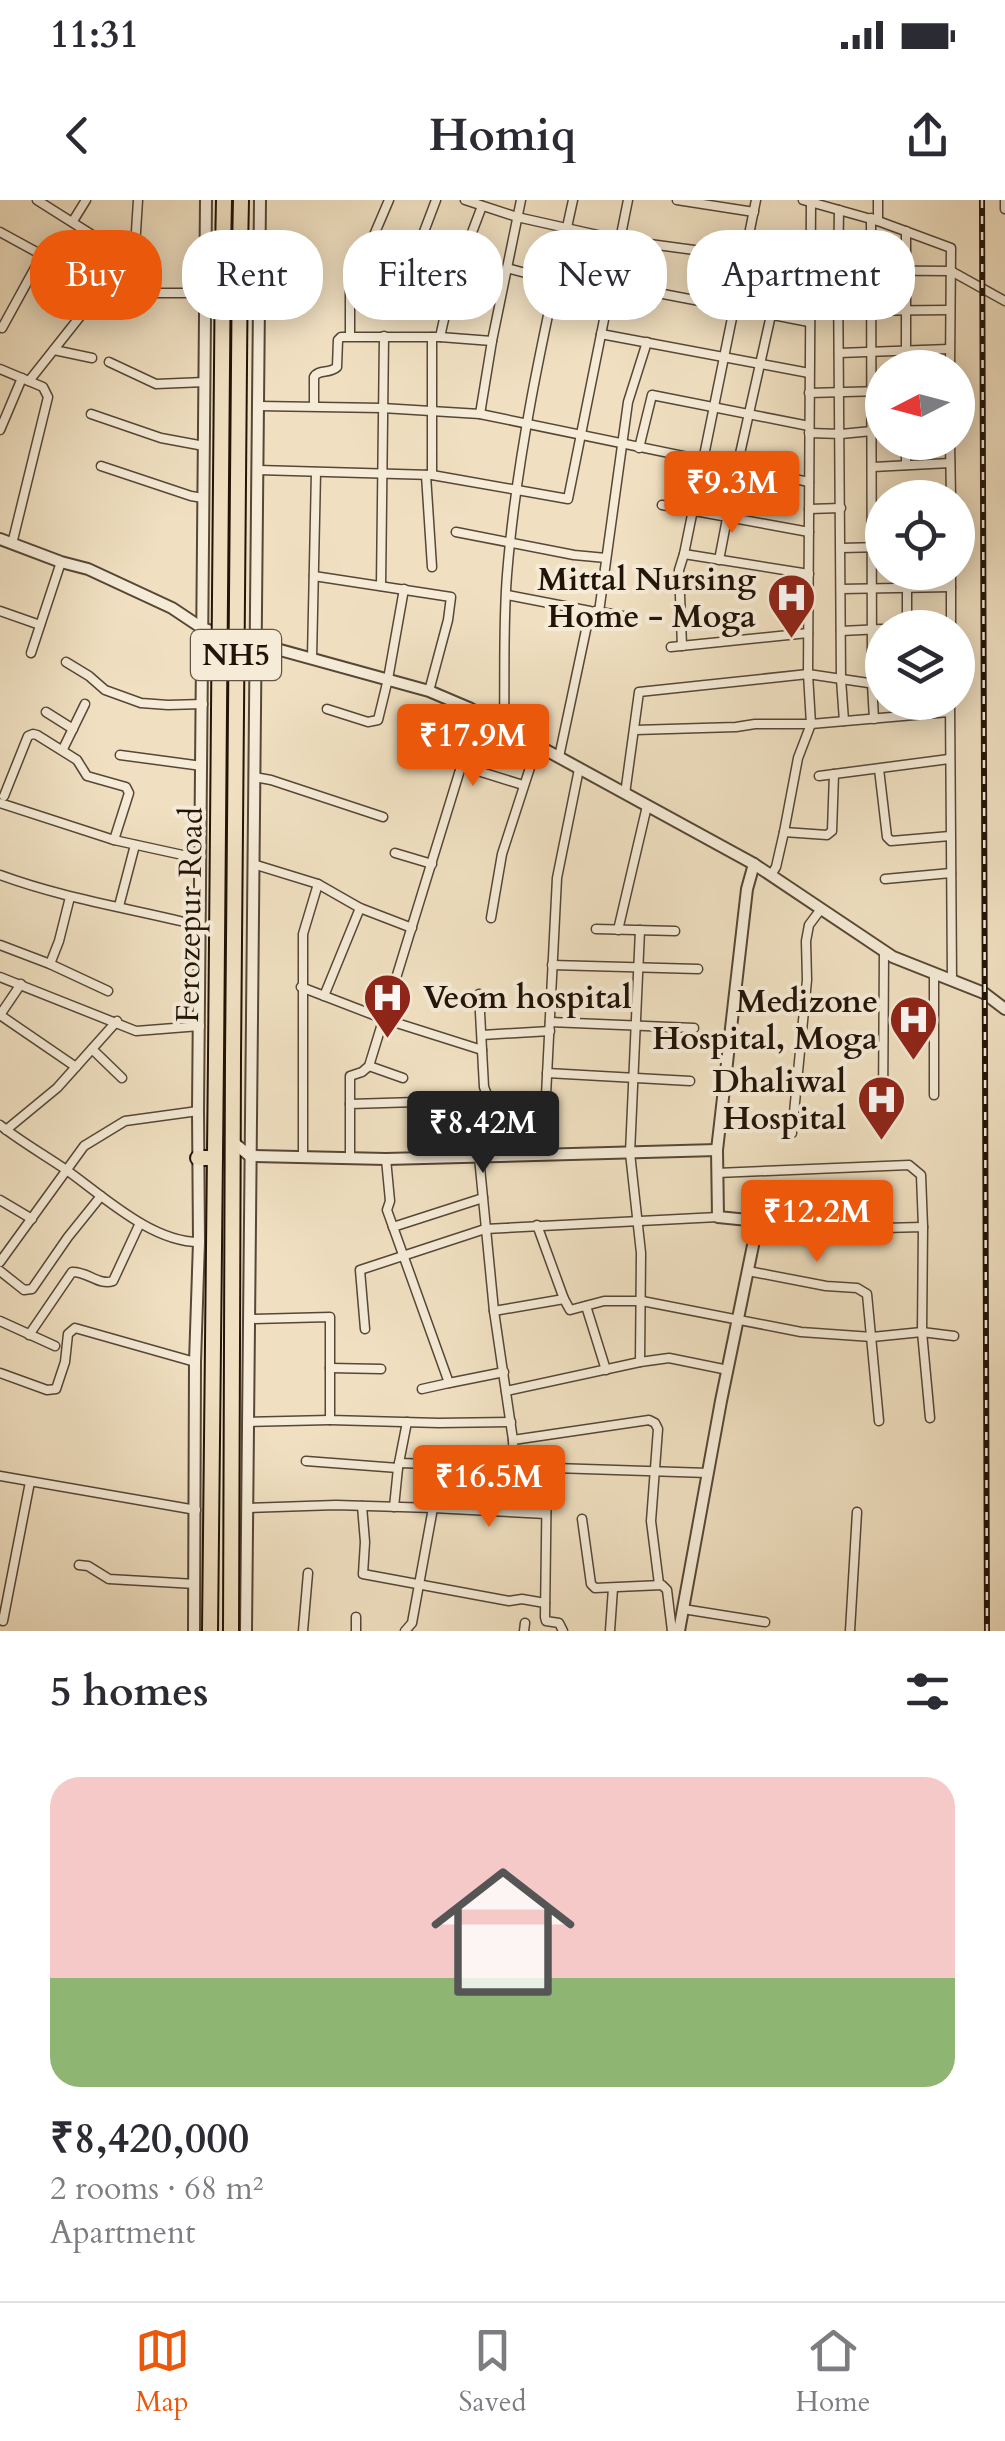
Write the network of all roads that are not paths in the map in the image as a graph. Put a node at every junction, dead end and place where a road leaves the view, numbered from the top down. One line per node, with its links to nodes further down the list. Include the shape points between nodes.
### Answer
1 (38, 200): 26 (street)
2 (86, 200): 26 (street)
3 (138, 200): 29 (street)
4 (206, 200): 30 (street)
5 (224, 200): 268 (highway, Ferozepur Road / NH5, bridge)
6 (241, 200): 260 (highway, Ferozepur Road / NH5, bridge)
7 (260, 200): 90 (street)
8 (389, 200): 31 (street)
9 (436, 200): 32 (street)
10 (465, 200): 20 (street)
11 (521, 200): 24 (street)
12 (573, 200): 27 (street)
13 (628, 200): 35 (street)
14 (677, 200): 19 (street)
15 (756, 200): 23 (street)
16 (878, 200): 25 (street)
17 (1005, 200): 21 (street)
18 (807, 201): 22 (street); 37 (street)
19 (702, 202): 23 (street)
20 (482, 206): 24 (street); 33 (street)
21 (1005, 209)
22 (840, 210): 25 (street); 38 (street)
23 (754, 212): 36 (street)
24 (516, 217): 27 (street); 44 (street)
25 (875, 220): 39 (street); 40 (street)
26 (72, 221): 28 (street)
27 (567, 228): 34 (street)
28 (86, 230)
29 (137, 230)
30 (206, 230)
31 (376, 230)
32 (425, 230)
33 (473, 230)
34 (576, 230)
35 (622, 230)
36 (751, 230)
37 (808, 230)
38 (839, 230)
39 (874, 230)
40 (906, 230)
41 (0, 232): 43 (street)
42 (915, 233): 45 (street, via 949,246)
43 (30, 248)
44 (506, 268): 46 (street); 70 (street)
45 (950, 271): 47 (street); 49 (street); 50 (street)
46 (523, 272)
47 (915, 272)
48 (30, 277): 65 (street)
49 (1005, 301)
50 (950, 310): 51 (street); 72 (street)
51 (915, 311)
52 (77, 320): 73 (street)
53 (205, 320): 86 (street)
54 (350, 320): 67 (street)
55 (441, 320): 69 (street)
56 (548, 320): 98 (street)
57 (604, 320): 66 (street)
58 (732, 320): 79 (street)
59 (770, 320): 82 (street)
60 (800, 320): 64 (street)
61 (838, 320): 78 (street)
62 (872, 320): 74 (street)
63 (905, 320): 75 (street)
64 (810, 322): 84 (street)
65 (2, 328)
66 (601, 334): 71 (street); 103 (street)
67 (350, 336): 68 (street); 91 (street, via 338,338 334,370 315,374)
68 (384, 336): 69 (street); 93 (street)
69 (436, 337): 70 (street); 94 (street)
70 (492, 341): 96 (street)
71 (647, 342): 79 (street); 104 (street)
72 (949, 349): 76 (street)
73 (54, 350): 80 (street); 85 (street)
74 (872, 350)
75 (906, 350)
76 (928, 350)
77 (865, 352): 78 (street)
78 (839, 353): 88 (street)
79 (724, 357): 82 (street); 92 (street)
80 (92, 358)
81 (109, 362): 86 (street, via 156,384)
82 (760, 364): 84 (street); 97 (street)
83 (0, 369): 85 (street)
84 (809, 372): 89 (street)
85 (26, 380): 100 (street); 133 (street, via 48,397)
86 (204, 382): 105 (street)
87 (865, 391): 88 (street)
88 (840, 392): 89 (street); 102 (street)
89 (809, 393): 99 (street)
90 (258, 406): 91 (street); 115 (street)
91 (314, 406): 93 (street)
92 (714, 407): 97 (street); 106 (street, via 652,395); 107 (street)
93 (382, 408): 94 (street); 117 (street)
94 (431, 410): 96 (street); 118 (street)
95 (91, 414): 105 (street)
96 (480, 414): 98 (street)
97 (749, 414): 99 (street); 114 (street)
98 (527, 425): 103 (street); 122 (street)
99 (809, 429): 102 (street); 121 (street)
100 (0, 430)
101 (865, 432): 102 (street)
102 (840, 434): 125 (street)
103 (580, 436): 104 (street); 122 (street, via 568,498)
104 (621, 444): 106 (street); 137 (street)
105 (204, 446): 123 (street)
106 (639, 448): 107 (street)
107 (702, 460): 114 (street); 126 (street)
108 (873, 460): 113 (street)
109 (906, 460): 111 (street)
110 (950, 463): 111 (street); 120 (street)
111 (906, 465): 113 (street)
112 (101, 466): 123 (street)
113 (872, 467): 119 (street)
114 (736, 468): 121 (street); 128 (street)
115 (258, 470): 116 (street); 156 (street)
116 (316, 472): 117 (street); 142 (street)
117 (381, 473): 118 (street); 143 (street)
118 (429, 475): 122 (street); 140 (street)
119 (874, 480)
120 (950, 480)
121 (809, 482): 127 (street)
122 (518, 489): 132 (street)
123 (203, 498): 152 (street)
124 (662, 505): 126 (street)
125 (841, 508): 127 (street); 135 (street)
126 (693, 509): 128 (street); 136 (street)
127 (809, 509): 130 (street)
128 (728, 516): 130 (street); 138 (street)
129 (456, 532): 132 (street)
130 (809, 532): 141 (street)
131 (0, 539): 133 (street)
132 (512, 542): 137 (street); 147 (street)
133 (12, 544): 139 (street)
134 (865, 547): 135 (street)
135 (841, 548): 146 (street)
136 (684, 554): 138 (street); 157 (street)
137 (606, 558): 149 (street)
138 (719, 560): 141 (street)
139 (61, 562): 151 (street); 152 (street, via 138,592)
140 (432, 567)
141 (809, 574): 155 (street)
142 (314, 576): 143 (street); 160 (street)
143 (381, 586): 145 (street)
144 (865, 588): 146 (street)
145 (404, 589): 163 (street); 166 (street, via 452,598)
146 (841, 589): 153 (street)
147 (507, 595): 149 (street); 176 (street)
148 (0, 611): 151 (street)
149 (595, 611): 150 (street); 183 (street)
150 (628, 618)
151 (40, 625): 159 (street)
152 (202, 628): 156 (street); 168 (street)
153 (841, 630): 154 (street); 164 (street)
154 (865, 630)
155 (808, 633): 157 (street); 162 (street)
156 (249, 641): 160 (street); 191 (street)
157 (682, 646): 158 (street)
158 (670, 647)
159 (30, 654)
160 (312, 658): 163 (street)
161 (66, 662): 168 (street, via 105,690 141,702)
162 (808, 674): 164 (street); 175 (street); 178 (street, via 642,690)
163 (388, 679): 166 (street); 169 (street, via 376,721)
164 (841, 679): 165 (street); 174 (street)
165 (865, 683)
166 (429, 691): 171 (street)
167 (85, 704): 177 (street)
168 (203, 704): 185 (street)
169 (327, 709)
170 (46, 712): 177 (street)
171 (480, 714): 176 (street); 186 (street)
172 (865, 719): 174 (street)
173 (950, 720): 184 (street)
174 (844, 721): 175 (street)
175 (811, 724): 178 (street); 197 (street)
176 (504, 728): 179 (street)
177 (73, 729): 180 (street)
178 (634, 730): 193 (street)
179 (537, 746): 183 (street); 192 (street)
180 (63, 749): 194 (street, via 30,734); 199 (street, via 87,776 126,787)
181 (438, 754): 186 (street)
182 (120, 755): 185 (street)
183 (559, 758): 187 (street)
184 (950, 760): 188 (street); 198 (street)
185 (202, 766): 202 (street)
186 (462, 766): 192 (street); 204 (street)
187 (580, 769): 193 (street); 225 (street, via 557,878)
188 (879, 769): 189 (street); 198 (street, via 890,841)
189 (834, 774): 190 (street); 197 (street, via 832,832)
190 (819, 776)
191 (254, 778): 196 (street); 203 (street)
192 (524, 785): 215 (street)
193 (625, 794): 195 (street)
194 (2, 800): 199 (street)
195 (648, 806): 205 (street); 219 (street)
196 (383, 818)
197 (784, 832): 208 (street)
198 (950, 836): 206 (street)
199 (114, 840): 200 (street)
200 (134, 846): 202 (street); 212 (street)
201 (395, 854): 204 (street)
202 (201, 859): 216 (street)
203 (253, 864): 210 (street); 264 (street)
204 (432, 864): 217 (street)
205 (754, 864): 208 (street); 261 (street)
206 (951, 873): 209 (street); 230 (street)
207 (0, 875): 211 (street)
208 (771, 876): 214 (street)
209 (885, 878)
210 (318, 884): 213 (street); 232 (street, via 304,929)
211 (70, 897): 212 (street); 224 (street)
212 (119, 906): 216 (street)
213 (360, 908): 217 (street); 235 (street)
214 (821, 909): 223 (street); 259 (street, via 806,941)
215 (491, 918)
216 (200, 926): 241 (street)
217 (412, 928): 238 (street)
218 (596, 930): 219 (street)
219 (618, 930): 220 (street)
220 (640, 930): 221 (street); 226 (street)
221 (675, 931)
222 (0, 945): 224 (street)
223 (884, 951): 228 (street); 256 (street)
224 (50, 964): 233 (street)
225 (552, 966): 226 (street); 242 (street)
226 (638, 967): 227 (street); 240 (street)
227 (698, 969)
228 (934, 974): 230 (street); 254 (street)
229 (0, 977): 231 (street)
230 (952, 980): 236 (street)
231 (20, 984): 237 (street); 239 (street)
232 (302, 987): 235 (street); 269 (street)
233 (108, 991)
234 (479, 994): 244 (street)
235 (324, 996): 238 (street)
236 (1005, 1009)
237 (0, 1015): 248 (street)
238 (384, 1019): 246 (street); 247 (street)
239 (117, 1021): 241 (street, via 141,1031); 245 (street)
240 (636, 1025): 242 (street); 243 (street); 252 (street)
241 (200, 1026): 257 (street)
242 (550, 1027): 244 (street); 249 (street)
243 (694, 1028)
244 (482, 1035): 246 (street)
245 (92, 1049): 248 (street); 250 (street)
246 (482, 1050): 266 (street, via 484,1087)
247 (369, 1066): 251 (street); 255 (street, via 350,1076)
248 (76, 1067): 258 (street)
249 (546, 1073): 252 (street); 263 (street)
250 (122, 1078)
251 (403, 1078)
252 (633, 1078): 253 (street); 262 (street)
253 (690, 1080)
254 (934, 1094)
255 (350, 1104): 270 (street); 271 (street, via 421,1104)
256 (883, 1110)
257 (198, 1111): 267 (street); 273 (street, via 119,1123 84,1146)
258 (3, 1127): 273 (street)
259 (792, 1133)
260 (234, 1142): 264 (street); 352 (highway, Ferozepur Road / NH5)
261 (717, 1150): 262 (street); 274 (street)
262 (630, 1152): 263 (street); 281 (street)
263 (542, 1155): 266 (street)
264 (250, 1156): 269 (street); 296 (street)
265 (479, 1156): 266 (street); 271 (street); 276 (street)
266 (511, 1156)
267 (198, 1158): 268 (highway); 287 (street)
268 (216, 1158): 351 (highway, Ferozepur Road / NH5)
269 (302, 1158): 270 (street)
270 (350, 1158): 272 (street)
271 (424, 1158): 272 (street)
272 (386, 1159): 285 (street)
273 (66, 1169): 275 (street); 279 (street)
274 (717, 1173): 278 (street); 284 (street, via 908,1166 921,1176)
275 (101, 1196): 282 (street); 291 (street, via 32,1288 24,1290)
276 (483, 1198): 285 (street); 286 (street)
277 (0, 1200): 279 (street)
278 (718, 1217): 280 (street); 281 (street)
279 (32, 1219): 289 (street)
280 (758, 1221): 284 (street, via 803,1230); 290 (street)
281 (638, 1222): 283 (street); 293 (street)
282 (140, 1223): 287 (street); 301 (street, via 113,1281 72,1272)
283 (537, 1225): 286 (street); 292 (street)
284 (923, 1227): 300 (street)
285 (393, 1228): 288 (street)
286 (485, 1229): 288 (street); 295 (street)
287 (199, 1242): 305 (street)
288 (403, 1257): 299 (street, via 360,1270); 313 (street)
289 (0, 1262)
290 (748, 1270): 298 (street); 303 (street, via 862,1290)
291 (0, 1271)
292 (564, 1299): 294 (street, via 570,1310); 295 (street)
293 (642, 1302): 294 (street); 298 (street); 306 (street)
294 (586, 1306): 309 (street)
295 (494, 1311): 311 (street)
296 (250, 1319): 307 (street, via 330,1318); 319 (street)
297 (0, 1321): 301 (street)
298 (737, 1321): 303 (street); 310 (street)
299 (365, 1329)
300 (922, 1332): 302 (street); 303 (street); 316 (street)
301 (29, 1335): 304 (street)
302 (954, 1336)
303 (872, 1337): 318 (street)
304 (55, 1346)
305 (195, 1362): 312 (street, via 75,1328 56,1388); 335 (street)
306 (640, 1362): 309 (street); 310 (street, via 670,1358)
307 (330, 1368): 308 (street); 317 (street)
308 (381, 1370)
309 (606, 1370): 315 (street)
310 (728, 1370): 328 (street)
311 (504, 1372): 313 (street); 315 (street)
312 (0, 1373)
313 (449, 1383): 314 (street)
314 (422, 1389)
315 (506, 1391): 321 (street)
316 (930, 1418)
317 (330, 1420): 319 (street); 320 (street)
318 (879, 1421)
319 (248, 1422): 333 (street)
320 (407, 1422): 321 (street); 324 (street)
321 (510, 1422): 322 (street)
322 (513, 1440): 325 (street); 327 (street, via 652,1421 658,1430)
323 (306, 1461): 324 (street)
324 (399, 1466): 325 (street); 332 (street)
325 (514, 1467): 326 (street)
326 (547, 1468): 327 (street); 337 (street)
327 (656, 1471): 328 (street); 343 (street, via 651,1521)
328 (708, 1473): 346 (street)
329 (0, 1476): 330 (street)
330 (30, 1482): 335 (street); 348 (street)
331 (362, 1506): 332 (street); 333 (street); 342 (street, via 363,1574)
332 (394, 1507): 334 (street)
333 (248, 1508): 353 (street)
334 (433, 1508): 337 (street); 342 (street)
335 (196, 1510): 341 (street)
336 (857, 1512): 360 (street)
337 (546, 1514): 345 (street)
338 (582, 1519): 344 (street, via 591,1584)
339 (79, 1565): 341 (street, via 110,1580)
340 (308, 1574): 354 (street)
341 (195, 1584): 350 (street)
342 (419, 1584): 345 (street); 356 (street)
343 (659, 1584): 344 (street); 359 (street, via 667,1590)
344 (613, 1588): 358 (street)
345 (545, 1603): 357 (street, via 546,1621)
346 (684, 1609): 349 (street); 359 (street)
347 (356, 1617): 355 (street)
348 (3, 1621)
349 (766, 1622)
350 (194, 1631)
351 (210, 1631)
352 (231, 1631)
353 (246, 1631)
354 (303, 1631)
355 (356, 1631)
356 (405, 1631)
357 (562, 1631)
358 (610, 1631)
359 (676, 1631)
360 (850, 1631)

